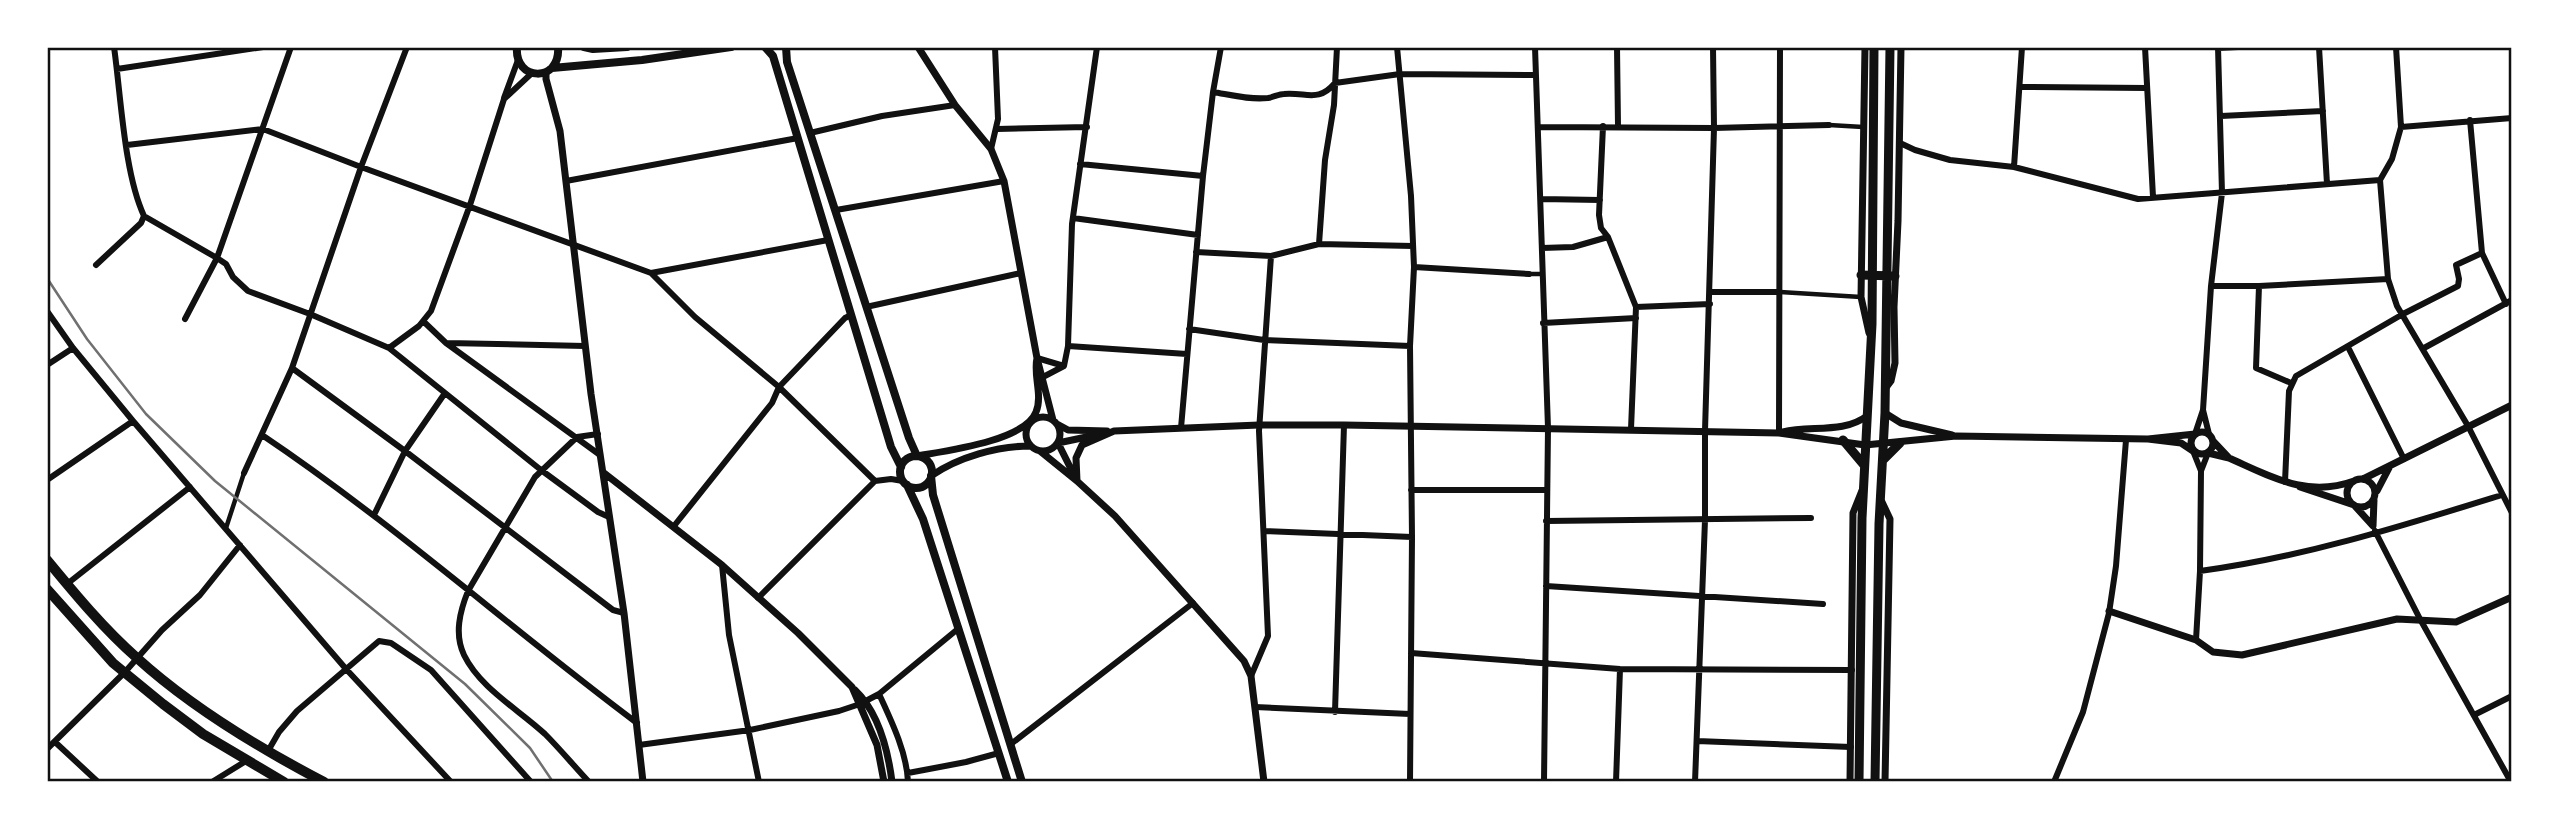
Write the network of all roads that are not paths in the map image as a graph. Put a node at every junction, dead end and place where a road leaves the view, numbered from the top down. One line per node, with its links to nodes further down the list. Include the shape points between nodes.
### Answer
1 (114, 47): 35 (street)
2 (199, 47): 33 (street)
3 (263, 47): 33 (street)
4 (291, 47): 59 (street)
5 (407, 47): 67 (street)
6 (517, 47): 34 (main road)
7 (558, 47): 36 (main road, via 559,56)
8 (584, 47): 9 (main road)
9 (627, 47)
10 (730, 47): 36 (main road)
11 (765, 47): 62 (main road, via 773,56)
12 (786, 47): 61 (main road)
13 (918, 47): 45 (street)
14 (995, 47): 60 (street)
15 (1097, 47): 53 (street)
16 (1220, 47): 43 (street)
17 (1337, 47): 40 (street)
18 (1397, 47): 38 (street)
19 (1535, 47): 39 (street)
20 (1617, 47): 52 (street)
21 (1713, 47): 58 (street)
22 (1780, 47): 55 (street)
23 (1865, 47): 56 (street)
24 (1874, 47): 100 (main road)
25 (1890, 47): 101 (main road)
26 (1901, 47): 63 (street)
27 (2022, 47): 41 (street)
28 (2145, 47): 42 (street)
29 (2238, 47): 32 (street)
30 (2319, 47): 46 (street)
31 (2396, 47): 57 (street)
32 (2218, 48): 47 (street)
33 (201, 57): 35 (street)
34 (518, 60): 37 (main road); 44 (street)
35 (117, 69): 64 (street)
36 (549, 70): 37 (main road); 72 (street)
37 (532, 73): 44 (street)
38 (1401, 74): 39 (street); 40 (street); 87 (street)
39 (1536, 75): 54 (street)
40 (1335, 83): 43 (street, via 1327,92 1311,96 1248,98); 86 (street)
41 (2021, 87): 42 (street); 68 (street)
42 (2147, 88): 75 (street)
43 (1213, 92): 69 (street)
44 (504, 99): 78 (street)
45 (955, 105): 61 (street); 65 (street)
46 (2323, 111): 47 (street); 73 (street)
47 (2221, 116): 74 (street)
48 (2512, 118): 49 (street)
49 (2470, 120): 57 (street); 90 (street)
50 (1829, 125): 55 (street); 56 (street)
51 (1603, 126): 52 (street); 54 (street); 77 (street)
52 (1618, 126): 58 (street)
53 (1087, 127): 60 (street); 66 (street)
54 (1539, 127): 76 (street)
55 (1780, 127): 58 (street); 106 (street)
56 (1864, 127): 99 (street)
57 (2402, 127): 71 (street)
58 (1714, 128): 105 (street)
59 (263, 129): 64 (street); 67 (street); 92 (street)
60 (997, 129): 65 (street)
61 (810, 132): 79 (main road)
62 (798, 138): 72 (street); 84 (main road)
63 (1899, 143): 68 (street, via 1950,160); 101 (street)
64 (127, 145): 80 (street)
65 (991, 149): 70 (street)
66 (1080, 164): 69 (street); 81 (street)
67 (361, 167): 78 (street); 113 (street)
68 (2014, 167): 75 (street, via 2126,197)
69 (1203, 176): 82 (street)
70 (1004, 180): 79 (street); 96 (street)
71 (2380, 180): 73 (street); 102 (street)
72 (566, 181): 85 (street)
73 (2327, 184): 74 (street)
74 (2222, 193): 75 (street); 103 (street)
75 (2153, 197)
76 (1541, 199): 77 (street); 88 (street)
77 (1600, 200): 83 (street, via 1601,228)
78 (470, 205): 85 (street); 118 (street, via 431,311)
79 (836, 210): 110 (main road)
80 (144, 216): 92 (street); 93 (street)
81 (1073, 218): 82 (street); 125 (street)
82 (1198, 235): 89 (street)
83 (1608, 237): 88 (street, via 1573,247); 111 (street)
84 (828, 240): 95 (street); 115 (main road)
85 (573, 243): 95 (street); 124 (street)
86 (1319, 244): 87 (street); 91 (street)
87 (1413, 246): 94 (street)
88 (1542, 248): 98 (street)
89 (1196, 252): 91 (street); 120 (street)
90 (2482, 253): 108 (street); 114 (street, via 2456,265 2458,286)
91 (1271, 256): 121 (street)
92 (217, 258): 113 (street, via 248,290); 117 (street)
93 (96, 265)
94 (1414, 267): 97 (street); 126 (street)
95 (651, 273): 138 (street, via 695,317)
96 (1021, 273): 110 (street); 132 (street)
97 (1529, 274): 98 (street)
98 (1542, 274): 119 (street)
99 (1861, 275): 100 (main road); 107 (street)
100 (1872, 276): 101 (main road); 122 (main road)
101 (1891, 276): 142 (main road)
102 (2388, 279): 104 (street); 114 (street)
103 (2211, 285): 104 (street); 141 (street)
104 (2259, 286): 137 (street, via 2256,368)
105 (1710, 292): 106 (street); 109 (street)
106 (1780, 292): 107 (street); 156 (street)
107 (1861, 297): 122 (street)
108 (2509, 302): 130 (street)
109 (1710, 303): 111 (street); 155 (street)
110 (866, 307): 176 (main road)
111 (1636, 307): 116 (street)
112 (47, 311): 128 (street)
113 (310, 314): 129 (street); 135 (street)
114 (2403, 314): 127 (street); 130 (street)
115 (851, 315): 138 (street); 181 (main road)
116 (1636, 318): 119 (street); 153 (street)
117 (185, 319)
118 (423, 321): 123 (street); 129 (street)
119 (1544, 323): 152 (street)
120 (1189, 329): 121 (street); 131 (street)
121 (1264, 340): 126 (street); 147 (street)
122 (1871, 341): 143 (main road)
123 (446, 343): 124 (street); 161 (street)
124 (586, 346): 157 (street)
125 (1068, 346): 131 (street); 134 (street)
126 (1410, 346): 149 (street)
127 (2348, 347): 137 (street); 178 (street)
128 (73, 348): 133 (street); 144 (street)
129 (389, 348): 139 (street)
130 (2424, 348): 150 (street)
131 (1187, 354): 151 (street)
132 (1037, 358): 134 (street); 136 (street); 146 (street, via 1039,401)
133 (47, 366)
134 (1064, 366): 136 (street)
135 (292, 368): 159 (street); 171 (street)
136 (1043, 377): 145 (street)
137 (2291, 383): 193 (street)
138 (779, 387): 190 (street); 210 (street, via 772,403)
139 (445, 393): 171 (street); 183 (street)
140 (2512, 405): 150 (street)
141 (2203, 410): 158 (street); 162 (street)
142 (1885, 413): 160 (street, via 1900,423); 168 (main road)
143 (1867, 416): 156 (street, via 1845,427); 169 (main road)
144 (133, 421): 189 (street); 196 (street)
145 (1055, 422): 146 (street, via 1043,417); 154 (street, via 1081,432); 166 (street, via 1061,433)
146 (1030, 424): 170 (street, via 1026,432); 176 (street, via 982,442)
147 (1259, 425): 148 (street); 151 (street); 214 (street)
148 (1344, 425): 149 (street); 215 (street)
149 (1411, 426): 152 (street); 198 (street)
150 (2468, 426): 178 (street); 200 (street)
151 (1181, 428): 154 (street)
152 (1548, 428): 153 (street); 199 (street)
153 (1631, 429): 155 (street)
154 (1114, 431): 166 (street); 191 (street, via 1082,445 1076,458)
155 (1705, 431): 156 (street); 208 (street)
156 (1779, 433): 164 (street)
157 (598, 434): 161 (street); 175 (street)
158 (2195, 434): 162 (street, via 2202,432); 163 (street); 173 (street)
159 (262, 435): 185 (street); 205 (street)
160 (1956, 436): 165 (street); 167 (street)
161 (577, 437): 175 (street); 183 (street)
162 (2211, 438): 174 (street, via 2213,448); 177 (street)
163 (2148, 439): 165 (street); 173 (street, via 2181,443)
164 (1843, 440): 169 (street); 180 (main road)
165 (2126, 440): 231 (street)
166 (1058, 443): 172 (street, via 1051,450); 191 (street)
167 (1900, 443): 168 (street); 179 (main road)
168 (1883, 444): 169 (street); 179 (main road)
169 (1865, 445): 180 (main road)
170 (1030, 446): 172 (street); 187 (street, via 995,450)
171 (405, 451): 205 (street); 212 (street)
172 (1040, 451): 191 (street)
173 (2193, 451): 174 (street); 184 (street)
174 (2208, 453): 177 (street); 184 (street)
175 (602, 456): 186 (street)
176 (917, 456): 181 (main road); 187 (main road, via 929,463)
177 (2230, 458): 193 (street)
178 (2404, 459): 182 (street)
179 (1883, 460): 202 (main road)
180 (1864, 465): 197 (main road)
181 (901, 467): 194 (main road)
182 (2390, 467): 188 (street); 201 (street)
183 (541, 470): 206 (street); 212 (street)
184 (2201, 471): 221 (street)
185 (244, 473): 213 (street)
186 (604, 473): 206 (street); 210 (street)
187 (931, 476): 194 (main road, via 921,487); 256 (main road)
188 (2363, 479): 192 (street); 201 (street, via 2374,486)
189 (47, 481)
190 (875, 481): 194 (street); 228 (street)
191 (1077, 481): 229 (street)
192 (2354, 481): 195 (street, via 2335,488); 203 (street, via 2347,493)
193 (2285, 482): 195 (street)
194 (905, 483): 234 (main road, via 923,519)
195 (2296, 485): 203 (street)
196 (190, 487): 213 (street); 222 (street)
197 (1863, 488): 242 (street, via 1853,513); 287 (main road)
198 (1411, 490): 199 (street); 217 (street)
199 (1546, 491): 209 (street)
200 (2502, 495): 204 (street); 216 (street)
201 (2375, 498): 203 (street, via 2363,508); 211 (street)
202 (1882, 502): 288 (main road); 289 (street, via 1890,519)
203 (2354, 505): 211 (street)
204 (2512, 513)
205 (374, 515): 225 (street)
206 (609, 517): 232 (street)
207 (1811, 518): 208 (street)
208 (1705, 520): 209 (street); 226 (street)
209 (1546, 521): 223 (street)
210 (674, 526): 220 (street)
211 (2373, 526): 216 (street)
212 (504, 527): 225 (street); 232 (street, via 613,610)
213 (226, 528): 218 (street)
214 (1264, 531): 215 (street); 244 (street, via 1268,636)
215 (1341, 532): 217 (street); 249 (street)
216 (2377, 534): 221 (street); 233 (street)
217 (1412, 537): 236 (street)
218 (240, 545): 237 (street, via 200,595); 240 (street)
219 (47, 560): 222 (highway)
220 (722, 565): 228 (street); 253 (street, via 729,635)
221 (2200, 571): 235 (street)
222 (68, 584): 237 (highway)
223 (1546, 586): 226 (street); 238 (street)
224 (47, 589): 243 (highway)
225 (468, 591): 252 (street); 273 (street, via 458,631 464,655 491,689 544,734)
226 (1703, 594): 230 (street); 241 (street)
227 (2512, 597): 233 (street, via 2456,622)
228 (758, 598): 247 (street, via 798,633)
229 (1193, 603): 244 (street, via 1244,661); 256 (street)
230 (1824, 604)
231 (2109, 611): 235 (street); 290 (street, via 2083,712)
232 (624, 613): 252 (street)
233 (2420, 619): 235 (street, via 2384,621 2242,655 2213,652); 251 (street)
234 (959, 628): 245 (street); 261 (main road)
235 (2196, 640)
236 (1411, 653): 238 (street); 250 (street)
237 (137, 658): 243 (street); 260 (highway, via 184,696)
238 (1546, 661): 239 (street); 283 (street)
239 (1620, 668): 241 (street); 284 (street)
240 (346, 669): 260 (street, via 297,711); 263 (street); 272 (street, via 379,641 391,643 431,670)
241 (1700, 670): 242 (street); 254 (street)
242 (1852, 670): 258 (street)
243 (125, 672): 255 (street); 262 (highway, via 203,734)
244 (1251, 676): 248 (street)
245 (879, 694): 247 (street); 264 (street)
246 (2512, 696): 251 (street)
247 (863, 703): 253 (street); 276 (street); 277 (street, via 887,751)
248 (1255, 707): 249 (street); 281 (street)
249 (1335, 712): 250 (street)
250 (1410, 714): 282 (street)
251 (2474, 715): 265 (street)
252 (637, 723): 257 (street)
253 (750, 730): 257 (street); 275 (street)
254 (1697, 741): 258 (street); 285 (street)
255 (55, 742): 259 (street); 266 (street)
256 (1010, 744): 280 (main road)
257 (639, 745): 274 (street)
258 (1851, 747): 286 (street)
259 (47, 750)
260 (268, 751): 269 (highway)
261 (999, 753): 264 (street); 279 (main road)
262 (246, 761): 267 (street); 268 (highway)
263 (441, 772): 270 (street); 271 (street)
264 (908, 773): 278 (street)
265 (2509, 780)
266 (98, 782)
267 (212, 782)
268 (284, 782)
269 (324, 782)
270 (442, 782)
271 (451, 782)
272 (531, 782)
273 (589, 782)
274 (643, 782)
275 (759, 782)
276 (884, 782)
277 (892, 782)
278 (908, 782)
279 (1008, 782)
280 (1022, 782)
281 (1264, 782)
282 (1410, 782)
283 (1544, 782)
284 (1616, 782)
285 (1695, 782)
286 (1850, 782)
287 (1859, 782)
288 (1875, 782)
289 (1885, 782)
290 (2054, 782)

